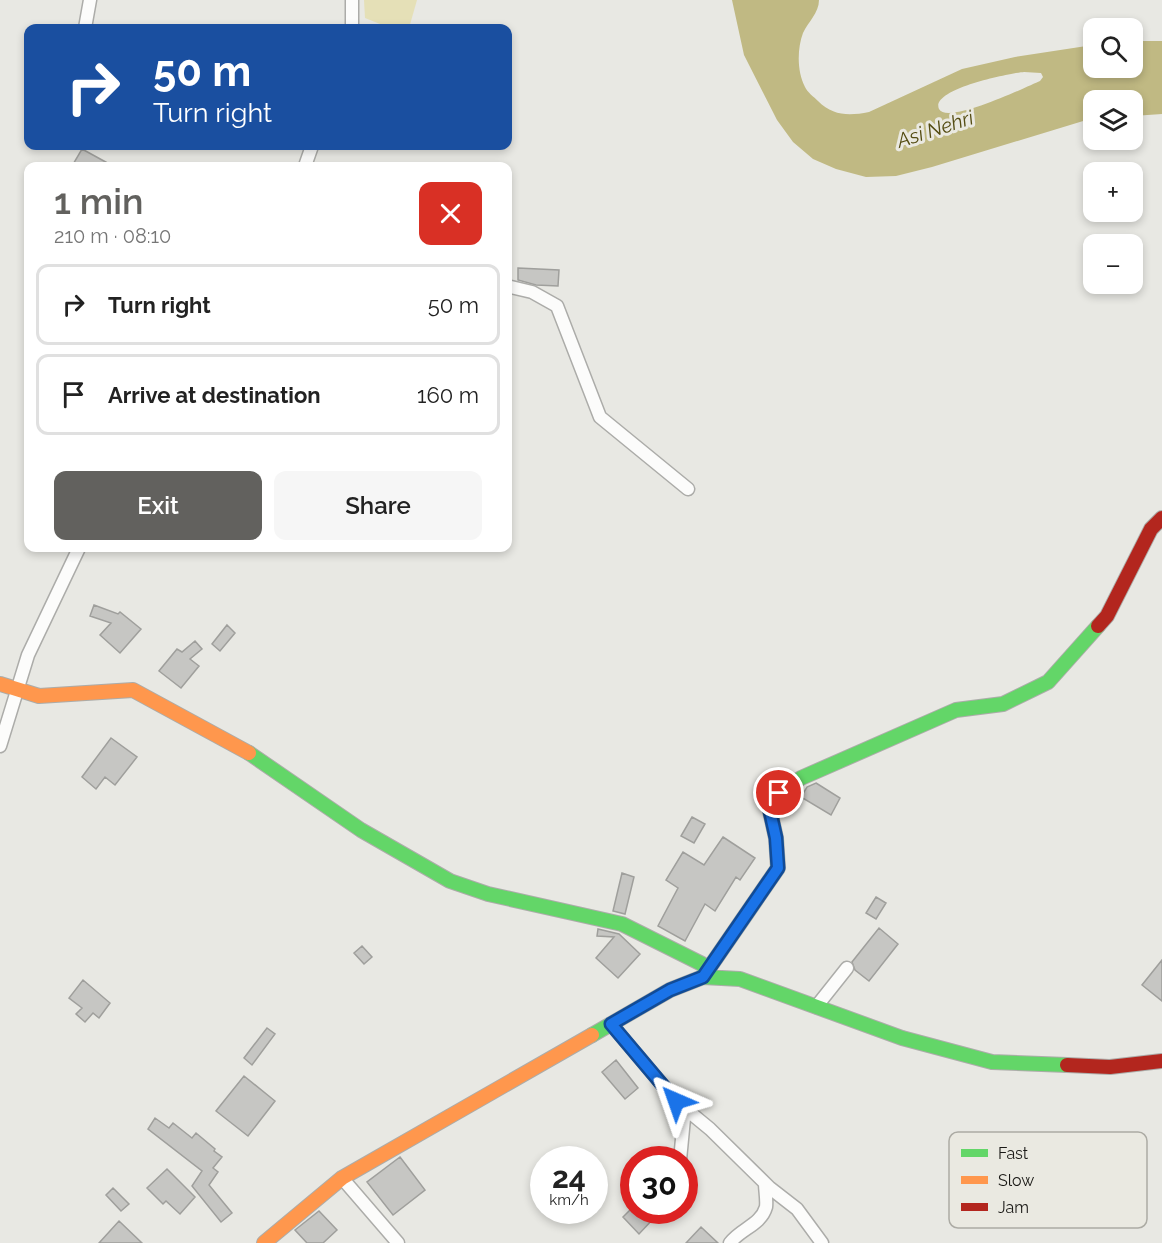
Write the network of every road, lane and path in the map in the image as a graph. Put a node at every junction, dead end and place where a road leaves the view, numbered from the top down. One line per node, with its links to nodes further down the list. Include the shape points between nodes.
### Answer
1 (90, 0): 3 (street)
2 (352, 0): 4 (street)
3 (86, 24)
4 (352, 24)
5 (512, 287): 6 (street, via 532,292 557,306 600,417)
6 (688, 489)
7 (1162, 518): 13 (street, via 1151,529 1107,616 1048,682 1003,704 956,710 801,778 779,793 770,811 778,868)
8 (77, 552): 10 (street, via 28,655)
9 (0, 684): 10 (street)
10 (17, 690): 11 (street); 13 (street, via 39,696 133,690 254,756 361,830 450,881 488,894 622,924 702,964)
11 (0, 746)
12 (847, 968): 14 (street)
13 (705, 974): 14 (street, via 740,978); 15 (street)
14 (816, 1007): 16 (street, via 902,1038 992,1062 1110,1067)
15 (611, 1024): 17 (street); 19 (street)
16 (1162, 1061)
17 (685, 1108): 18 (street); 20 (street)
18 (681, 1146)
19 (342, 1178): 21 (street); 22 (street)
20 (765, 1183): 23 (street, via 766,1206 759,1220); 24 (street, via 797,1209)
21 (264, 1243)
22 (398, 1243)
23 (730, 1243)
24 (822, 1243)

